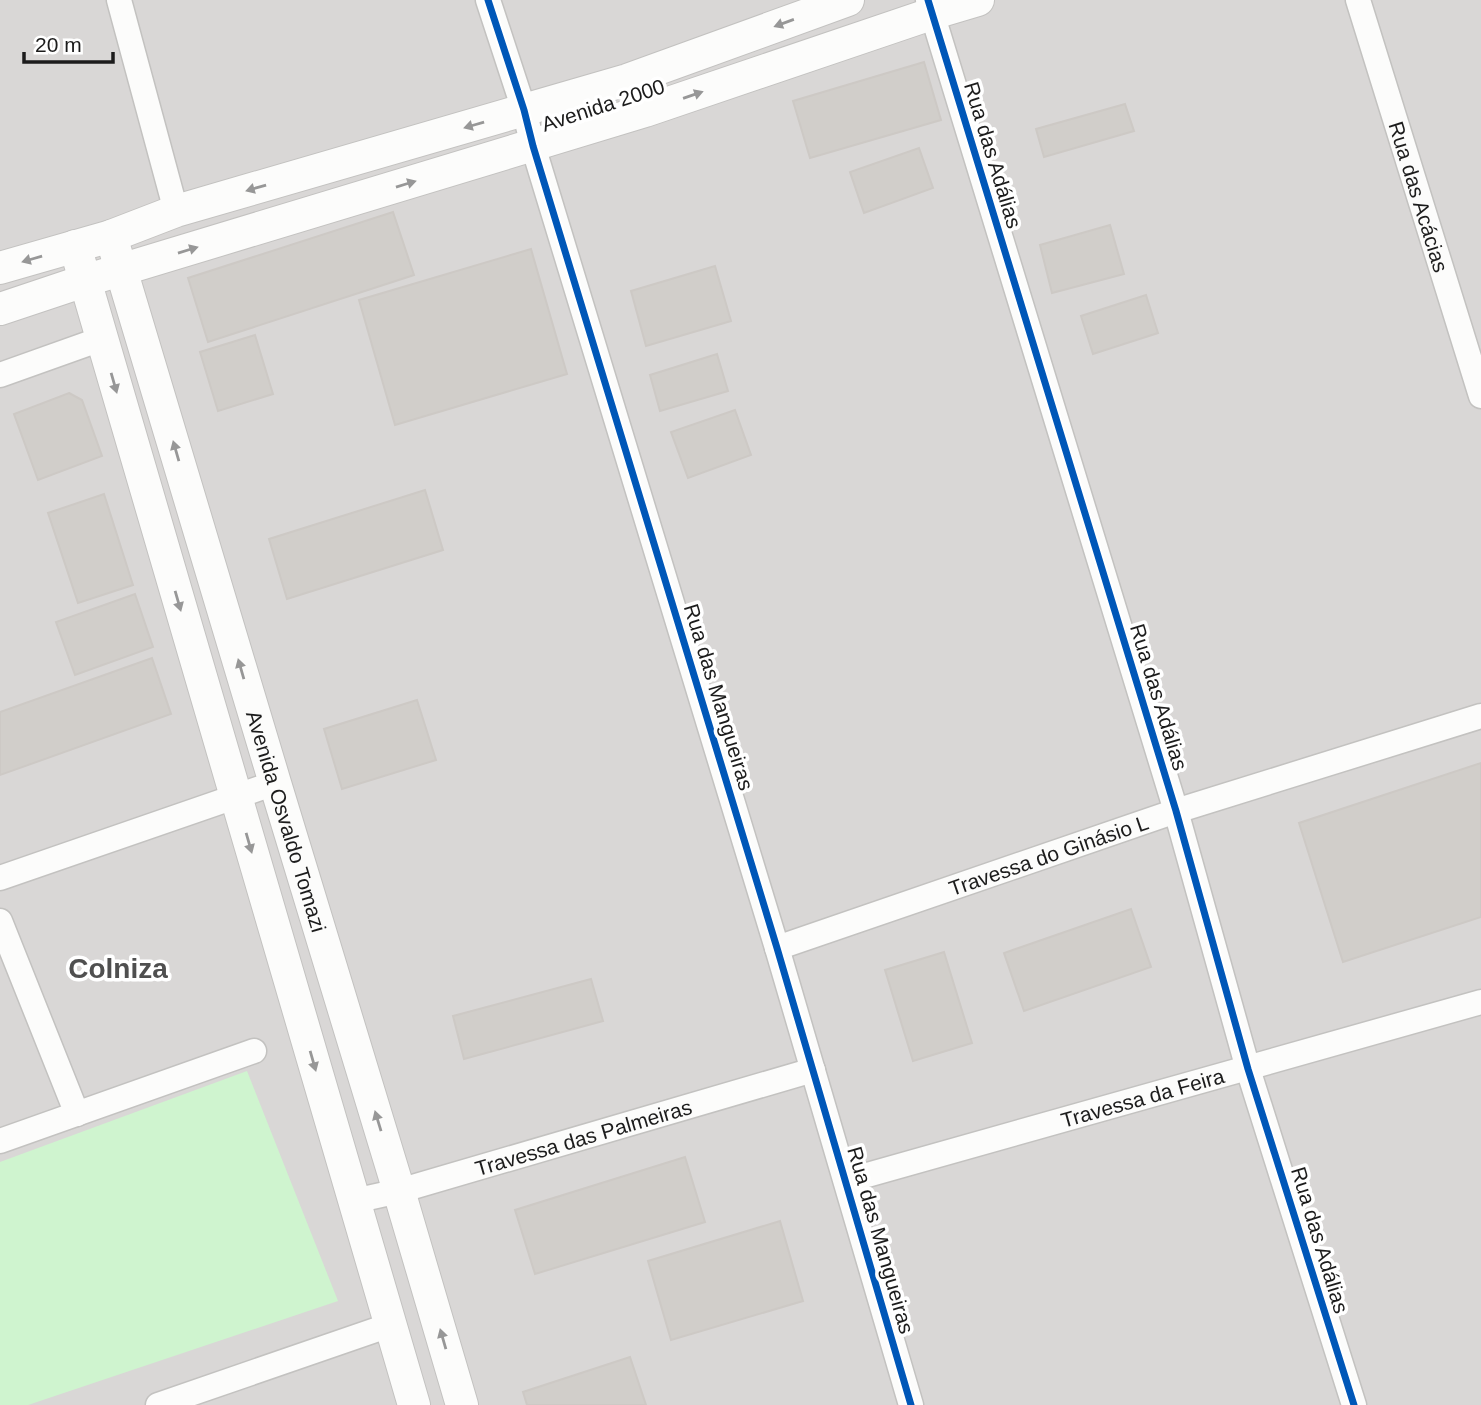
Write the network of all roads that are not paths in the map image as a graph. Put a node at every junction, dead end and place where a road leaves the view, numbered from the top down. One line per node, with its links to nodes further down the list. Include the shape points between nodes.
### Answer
1 (119, 0): 9 (street)
2 (488, 0): 7 (street, Rua das Mangueiras)
3 (848, 0): 7 (street, Avenida 2000, one-way to 7, via 626,80)
4 (978, 0): 6 (street, Avenida 2000)
5 (1358, 0): 18 (street, Rua das Acácias)
6 (930, 7): 8 (street, Avenida 2000, one-way to 6, via 645,111); 22 (street, Rua das Adálias)
7 (524, 110): 8 (street, Rua das Mangueiras); 9 (street, Avenida 2000, one-way to 9)
8 (533, 146): 13 (street, Avenida 2000, one-way to 8); 25 (street, Rua das Mangueiras)
9 (176, 211): 10 (street, Avenida 2000)
10 (111, 236): 11 (street, Avenida 2000); 13 (street, Avenida Osvaldo Tomazi)
11 (75, 246): 12 (street, Avenida 2000, one-way to 12); 14 (street, Avenida Osvaldo Tomazi)
12 (0, 268)
13 (122, 270): 14 (street, Avenida 2000); 20 (street, Avenida Osvaldo Tomazi, one-way to 13)
14 (85, 281): 15 (street, Avenida 2000); 16 (street, Avenida Osvaldo Tomazi)
15 (0, 309)
16 (101, 339): 17 (street); 21 (street, Avenida Osvaldo Tomazi, one-way to 21)
17 (0, 375)
18 (1481, 396)
19 (1481, 716): 22 (street, Travessa do Ginásio L)
20 (275, 783): 21 (street); 33 (street, Avenida Osvaldo Tomazi, one-way to 20)
21 (236, 797): 23 (street); 34 (street, Avenida Osvaldo Tomazi, one-way to 34)
22 (1176, 811): 25 (street, Travessa do Ginásio L); 28 (street, Rua das Adálias)
23 (0, 878)
24 (0, 921): 30 (street)
25 (777, 948): 29 (street, Rua das Mangueiras)
26 (1481, 1002): 28 (street, Travessa da Feira)
27 (254, 1051): 30 (street)
28 (1248, 1069): 32 (street, Travessa da Feira); 40 (street, Rua das Adálias)
29 (813, 1070): 32 (street, Rua das Mangueiras); 33 (street, Travessa das Palmeiras)
30 (77, 1114): 31 (street)
31 (0, 1141)
32 (846, 1181): 39 (street, Rua das Mangueiras)
33 (399, 1191): 34 (street, Travessa das Palmeiras); 38 (street, Avenida Osvaldo Tomazi, one-way to 33)
34 (354, 1202): 35 (street, Avenida Osvaldo Tomazi)
35 (390, 1325): 36 (street); 37 (street, Avenida Osvaldo Tomazi)
36 (159, 1405)
37 (414, 1405)
38 (462, 1405)
39 (911, 1405)
40 (1354, 1405)

